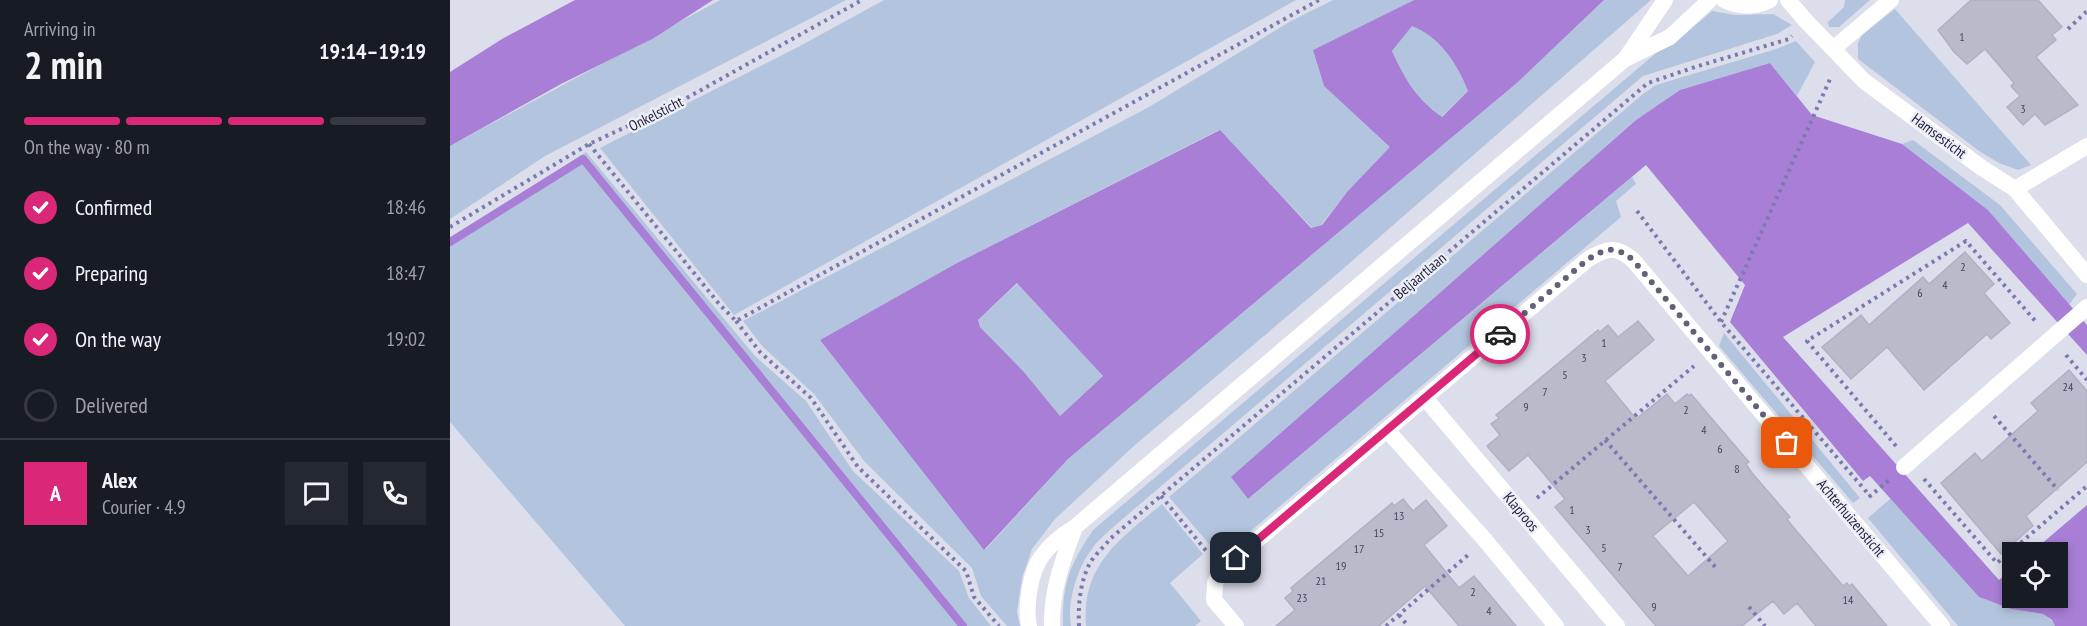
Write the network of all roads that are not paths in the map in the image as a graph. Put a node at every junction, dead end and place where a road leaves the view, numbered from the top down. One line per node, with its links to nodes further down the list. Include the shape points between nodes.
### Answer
1 (1665, 0): 8 (street)
2 (1710, 0): 8 (street, via 1670,37)
3 (1724, 0): 4 (street, via 1737,6 1761,5)
4 (1770, 0)
5 (1788, 0): 7 (street, Hamsesticht)
6 (1890, 0): 7 (street)
7 (1833, 49): 10 (street, Hamsesticht, via 1864,81)
8 (1625, 59): 16 (street)
9 (2087, 146): 10 (street)
10 (2015, 189): 11 (street, Hamsesticht)
11 (2087, 275)
12 (2087, 307): 15 (street)
13 (1425, 398): 14 (street); 21 (street, Klaproos); 22 (street, Achterhuizensticht, via 1587,260 1601,251 1616,249 1633,260)
14 (1387, 430): 19 (street, via 1222,570 1215,583 1214,600); 20 (street)
15 (1904, 467)
16 (1075, 527): 17 (street, via 1040,558 1028,599); 18 (street, via 1061,565)
17 (1029, 626)
18 (1052, 626)
19 (1236, 626)
20 (1556, 626)
21 (1617, 626)
22 (1942, 626)

